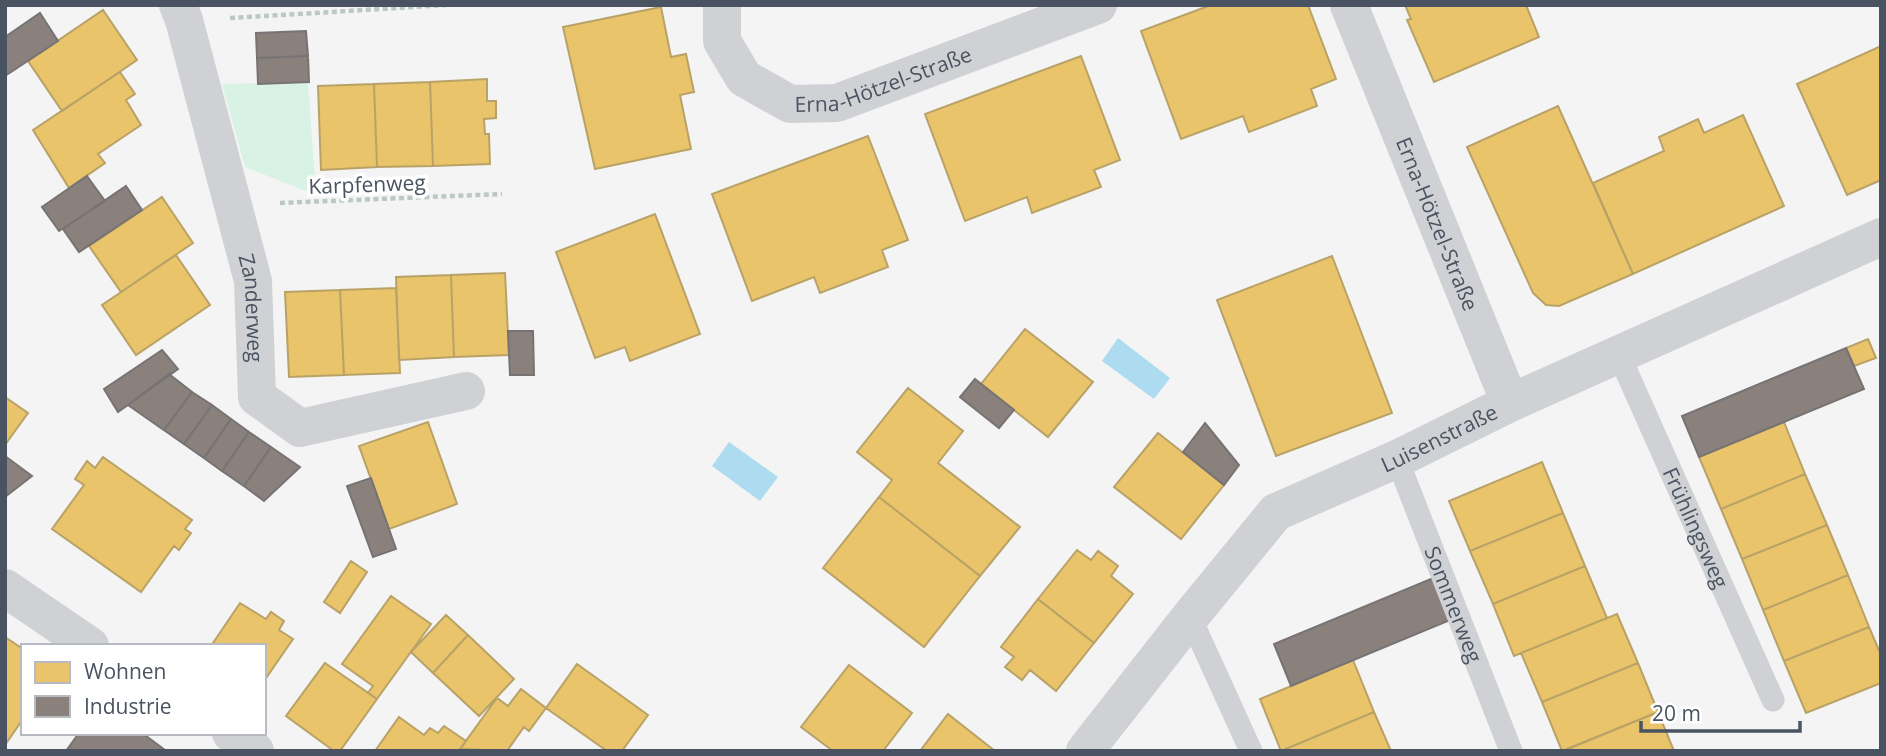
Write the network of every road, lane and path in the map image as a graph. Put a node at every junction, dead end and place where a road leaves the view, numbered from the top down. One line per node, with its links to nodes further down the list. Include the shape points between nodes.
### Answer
1 (448, 5): 5 (path)
2 (722, 5): 3 (street, Erna-Hötzel-Straße, via 722,41 744,78 790,104 837,103)
3 (1098, 5)
4 (1349, 5): 11 (street, Erna-Hötzel-Straße)
5 (181, 13): 7 (street, Zanderweg)
6 (502, 194): 7 (path, Karpfenweg)
7 (233, 205): 10 (street, Zanderweg, via 253,281 257,397 300,428)
8 (1881, 237): 9 (street, Luisenstraße)
9 (1619, 355): 11 (street, Luisenstraße); 16 (lane, Frühlingsweg)
10 (466, 391)
11 (1510, 403): 12 (street, Luisenstraße)
12 (1396, 459): 14 (street, Luisenstraße, via 1276,512); 21 (lane, Sommerweg)
13 (5, 589): 15 (street)
14 (1190, 617): 19 (street, Luisenstraße); 20 (lane)
15 (87, 644)
16 (1773, 700)
17 (233, 735): 18 (street)
18 (255, 751)
19 (1085, 751)
20 (1251, 751)
21 (1511, 751)

